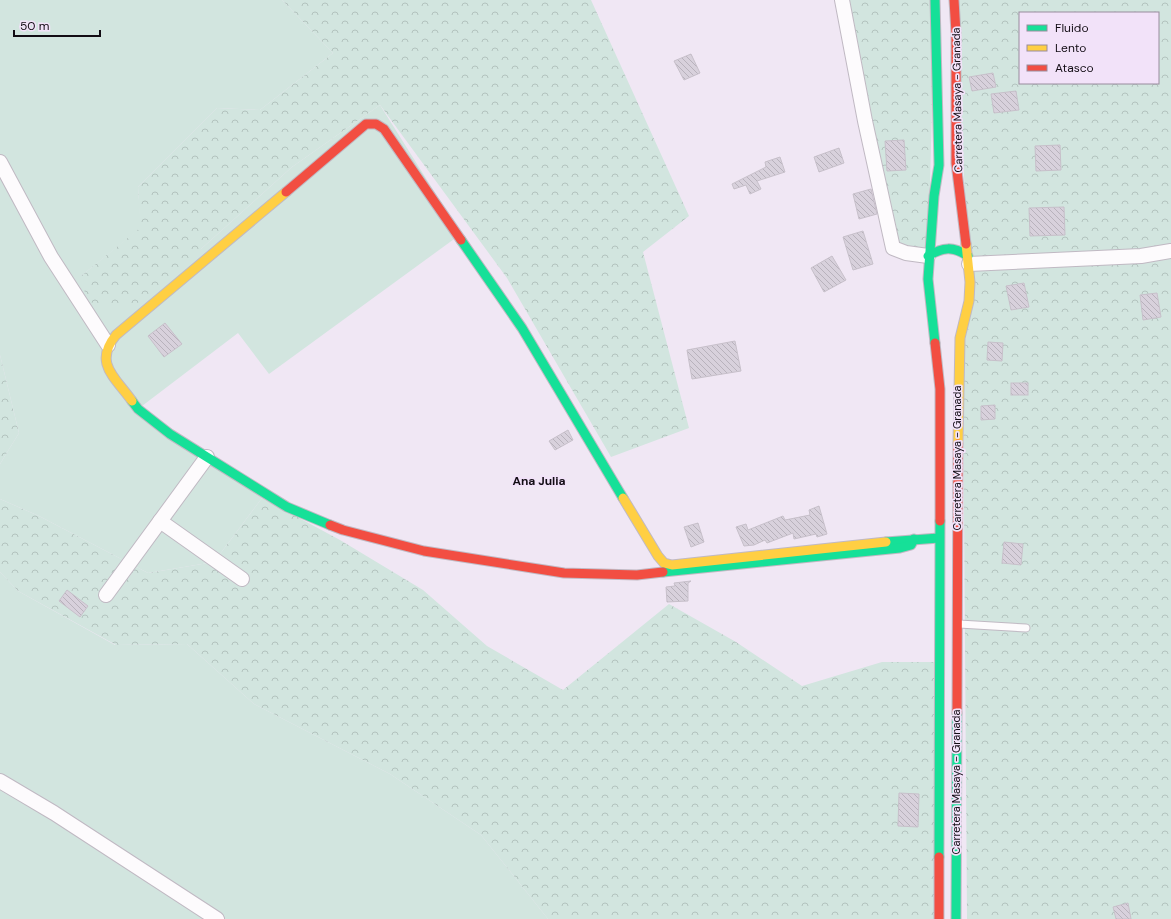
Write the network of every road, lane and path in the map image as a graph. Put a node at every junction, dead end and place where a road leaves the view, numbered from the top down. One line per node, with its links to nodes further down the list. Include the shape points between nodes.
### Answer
1 (842, 0): 6 (street, via 893,248)
2 (935, 0): 6 (main road, Carretera Masaya - Granada, via 939,165)
3 (954, 0): 7 (main road, Carretera Masaya - Granada, via 956,163)
4 (0, 162): 12 (street, via 51,256)
5 (1171, 251): 7 (street, via 1141,256)
6 (928, 256): 7 (main road, via 950,247 960,250); 8 (main road, Carretera Masaya - Granada)
7 (969, 260): 9 (main road, Carretera Masaya - Granada)
8 (930, 301): 10 (main road); 15 (main road, Carretera Masaya - Granada, via 940,389)
9 (969, 301): 11 (main road); 19 (main road, Carretera Masaya - Granada, via 960,338 958,382)
10 (940, 310)
11 (957, 310)
12 (108, 345): 13 (main road, via 105,356 107,367 138,409 170,434); 16 (main road, via 116,335 366,124 376,124 384,129 522,328 664,563 672,565)
13 (207, 457): 14 (street); 16 (main road, via 287,507 343,530 424,551 564,573 637,575 900,548 911,545)
14 (160, 521): 17 (street); 18 (street)
15 (939, 538): 16 (main road); 23 (main road, Carretera Masaya - Granada)
16 (914, 539)
17 (242, 579)
18 (106, 595)
19 (956, 624): 20 (lane); 24 (main road, Carretera Masaya - Granada)
20 (1026, 628)
21 (0, 781): 22 (street)
22 (217, 919)
23 (939, 919)
24 (956, 919)

